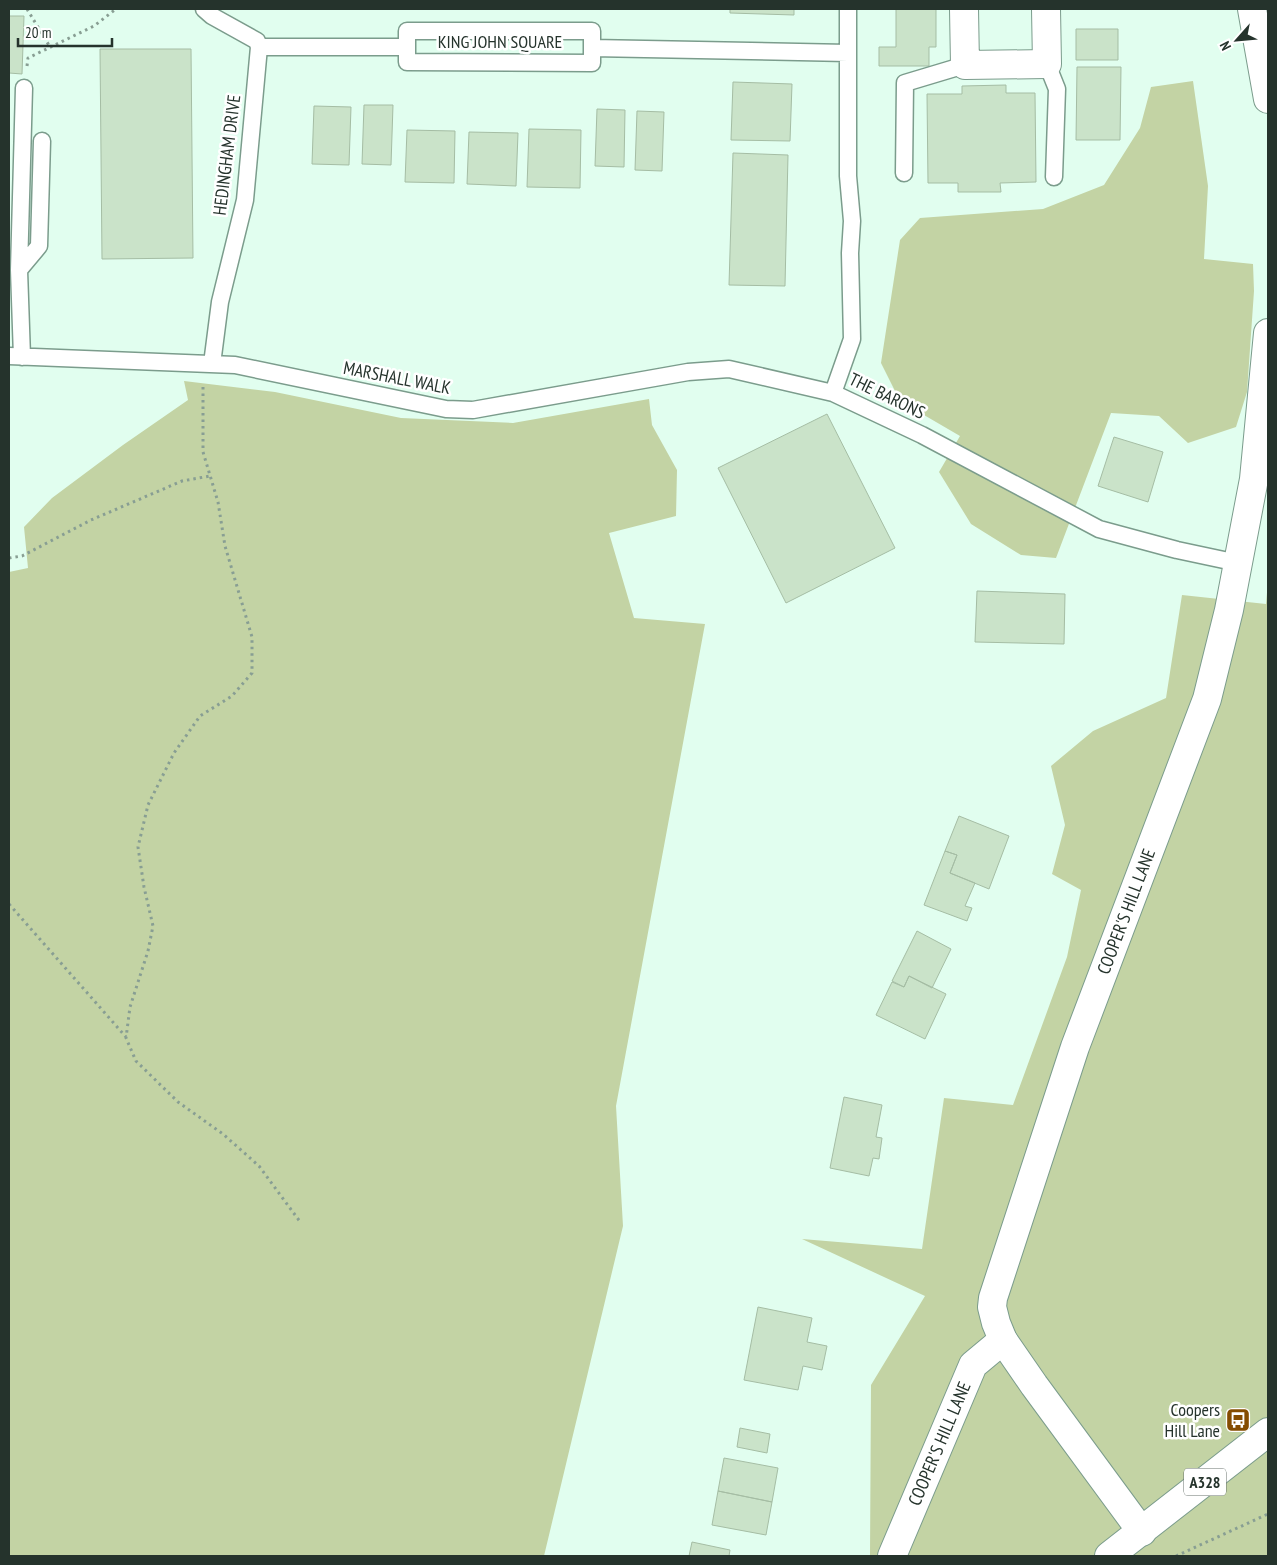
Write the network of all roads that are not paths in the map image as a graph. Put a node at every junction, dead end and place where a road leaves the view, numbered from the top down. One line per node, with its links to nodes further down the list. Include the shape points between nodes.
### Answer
1 (204, 9): 6 (lane, via 257,41)
2 (848, 9): 9 (lane, THE BARONS)
3 (964, 9): 11 (street)
4 (1046, 9): 10 (street)
5 (1252, 9): 13 (street)
6 (259, 47): 7 (lane); 20 (lane, HEDINGHAM DRIVE, via 245,200)
7 (407, 47): 8 (lane, KING JOHN SQUARE, via 407,62 592,63); 8 (lane, KING JOHN SQUARE, via 407,31 592,32)
8 (592, 48): 9 (lane)
9 (848, 53): 21 (lane, THE BARONS, via 852,339)
10 (1047, 64): 11 (street); 16 (lane, via 1057,90)
11 (965, 65): 15 (lane, via 905,83)
12 (24, 88): 17 (lane)
13 (1268, 99)
14 (42, 141): 17 (lane, via 39,246)
15 (904, 173)
16 (1054, 177)
17 (19, 270): 19 (lane)
18 (1268, 333): 22 (street, COOPER'S HILL LANE)
19 (16, 357): 20 (lane, MARSHALL WALK)
20 (208, 364): 21 (lane, MARSHALL WALK, via 234,365 446,409 473,410 688,372 729,369)
21 (833, 393): 23 (lane, THE BARONS, via 1099,529)
22 (1261, 475): 23 (street, COOPER'S HILL LANE)
23 (1238, 563): 24 (street, COOPER'S HILL LANE, via 1207,699 1075,1047 993,1298 992,1307)
24 (1003, 1340): 26 (street, COOPER'S HILL LANE); 27 (street, COOPER'S HILL LANE, via 973,1365)
25 (1268, 1432): 26 (street, A328)
26 (1142, 1532): 28 (street, A328)
27 (892, 1556)
28 (1109, 1556)

